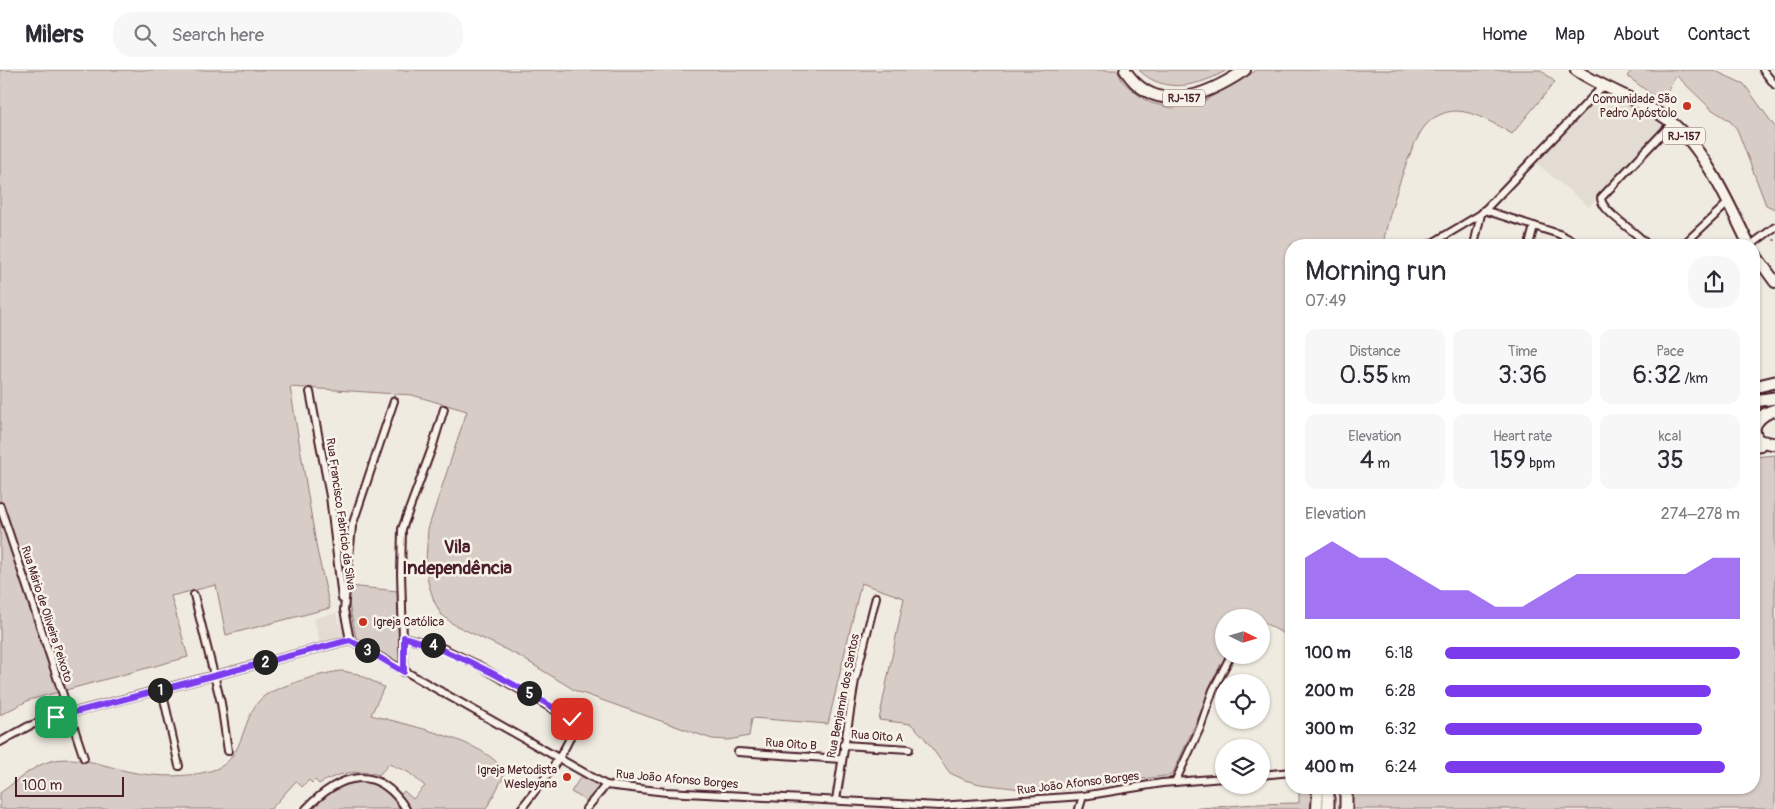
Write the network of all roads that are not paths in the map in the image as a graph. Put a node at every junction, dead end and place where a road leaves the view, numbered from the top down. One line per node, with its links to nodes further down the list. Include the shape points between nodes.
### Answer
1 (1125, 70): 2 (main road, RJ-157, via 1134,81 1151,92 1184,98 1204,94)
2 (1245, 70)
3 (1576, 70): 6 (main road, RJ-157)
4 (1764, 70): 5 (street)
5 (1775, 85)
6 (1603, 86): 7 (main road, RJ-157); 9 (street)
7 (1672, 123): 8 (main road, RJ-157, via 1703,161); 16 (street, via 1600,201)
8 (1728, 203): 17 (street); 18 (main road, RJ-157)
9 (1483, 212): 10 (street); 12 (street); 13 (street)
10 (1534, 226): 14 (street); 15 (street)
11 (1775, 227): 19 (street)
12 (1439, 239)
13 (1475, 239)
14 (1531, 239)
15 (1569, 239)
16 (1640, 239)
17 (1689, 239)
18 (1747, 239)
19 (1758, 239)
20 (1760, 261): 21 (main road)
21 (1775, 282)
22 (1775, 382): 23 (highway)
23 (1760, 386)
24 (310, 392): 38 (street, Rua Francisco Fabrício da Silva, via 327,478)
25 (1775, 398): 26 (highway)
26 (1760, 400)
27 (394, 401): 38 (street, via 352,526)
28 (444, 409): 39 (street, via 402,529)
29 (1775, 409): 30 (highway); 31 (highway)
30 (1760, 411)
31 (1760, 417)
32 (1760, 441): 33 (highway)
33 (1775, 445): 34 (highway)
34 (1760, 447)
35 (0, 506): 45 (street, Rua Mário de Oliveira Peixoto)
36 (194, 595): 43 (street)
37 (876, 597): 47 (street, Rua Benjamin dos Santos, via 855,680)
38 (344, 610): 40 (street)
39 (404, 637): 42 (street); 52 (street, via 478,664 572,719 573,729)
40 (350, 640): 42 (street, Rua João Afonso Borges); 43 (street)
41 (1227, 664): 58 (street)
42 (404, 672): 52 (street, Rua João Afonso Borges)
43 (215, 675): 44 (street); 49 (street)
44 (162, 690): 45 (street); 54 (street)
45 (68, 714): 46 (street, via 29,726); 51 (street, Rua Mário de Oliveira Peixoto)
46 (0, 742)
47 (844, 745): 48 (street, Rua Oito A); 53 (street, Rua Benjamin dos Santos)
48 (909, 749)
49 (228, 751)
50 (738, 752): 53 (street, Rua Oito B)
51 (84, 758)
52 (560, 758): 59 (street, Rua João Afonso Borges); 68 (street)
53 (841, 759): 64 (street, Rua Benjamin dos Santos)
54 (179, 766)
55 (1285, 773): 56 (street)
56 (1270, 774)
57 (1215, 779): 58 (street, Rua João Afonso Borges)
58 (1175, 782): 63 (street, Rua João Afonso Borges)
59 (606, 785): 64 (street, Rua João Afonso Borges, via 666,792); 69 (street)
60 (1318, 794): 71 (main road)
61 (1328, 794): 72 (highway)
62 (1346, 794): 73 (highway)
63 (1083, 796): 65 (street, Rua João Afonso Borges, via 967,805); 70 (street)
64 (836, 800): 65 (street, Rua João Afonso Borges)
65 (888, 806)
66 (306, 809): 67 (street, via 326,789 361,778 386,784)
67 (406, 809)
68 (521, 809)
69 (586, 809)
70 (1079, 809)
71 (1317, 809)
72 (1328, 809)
73 (1346, 809)

